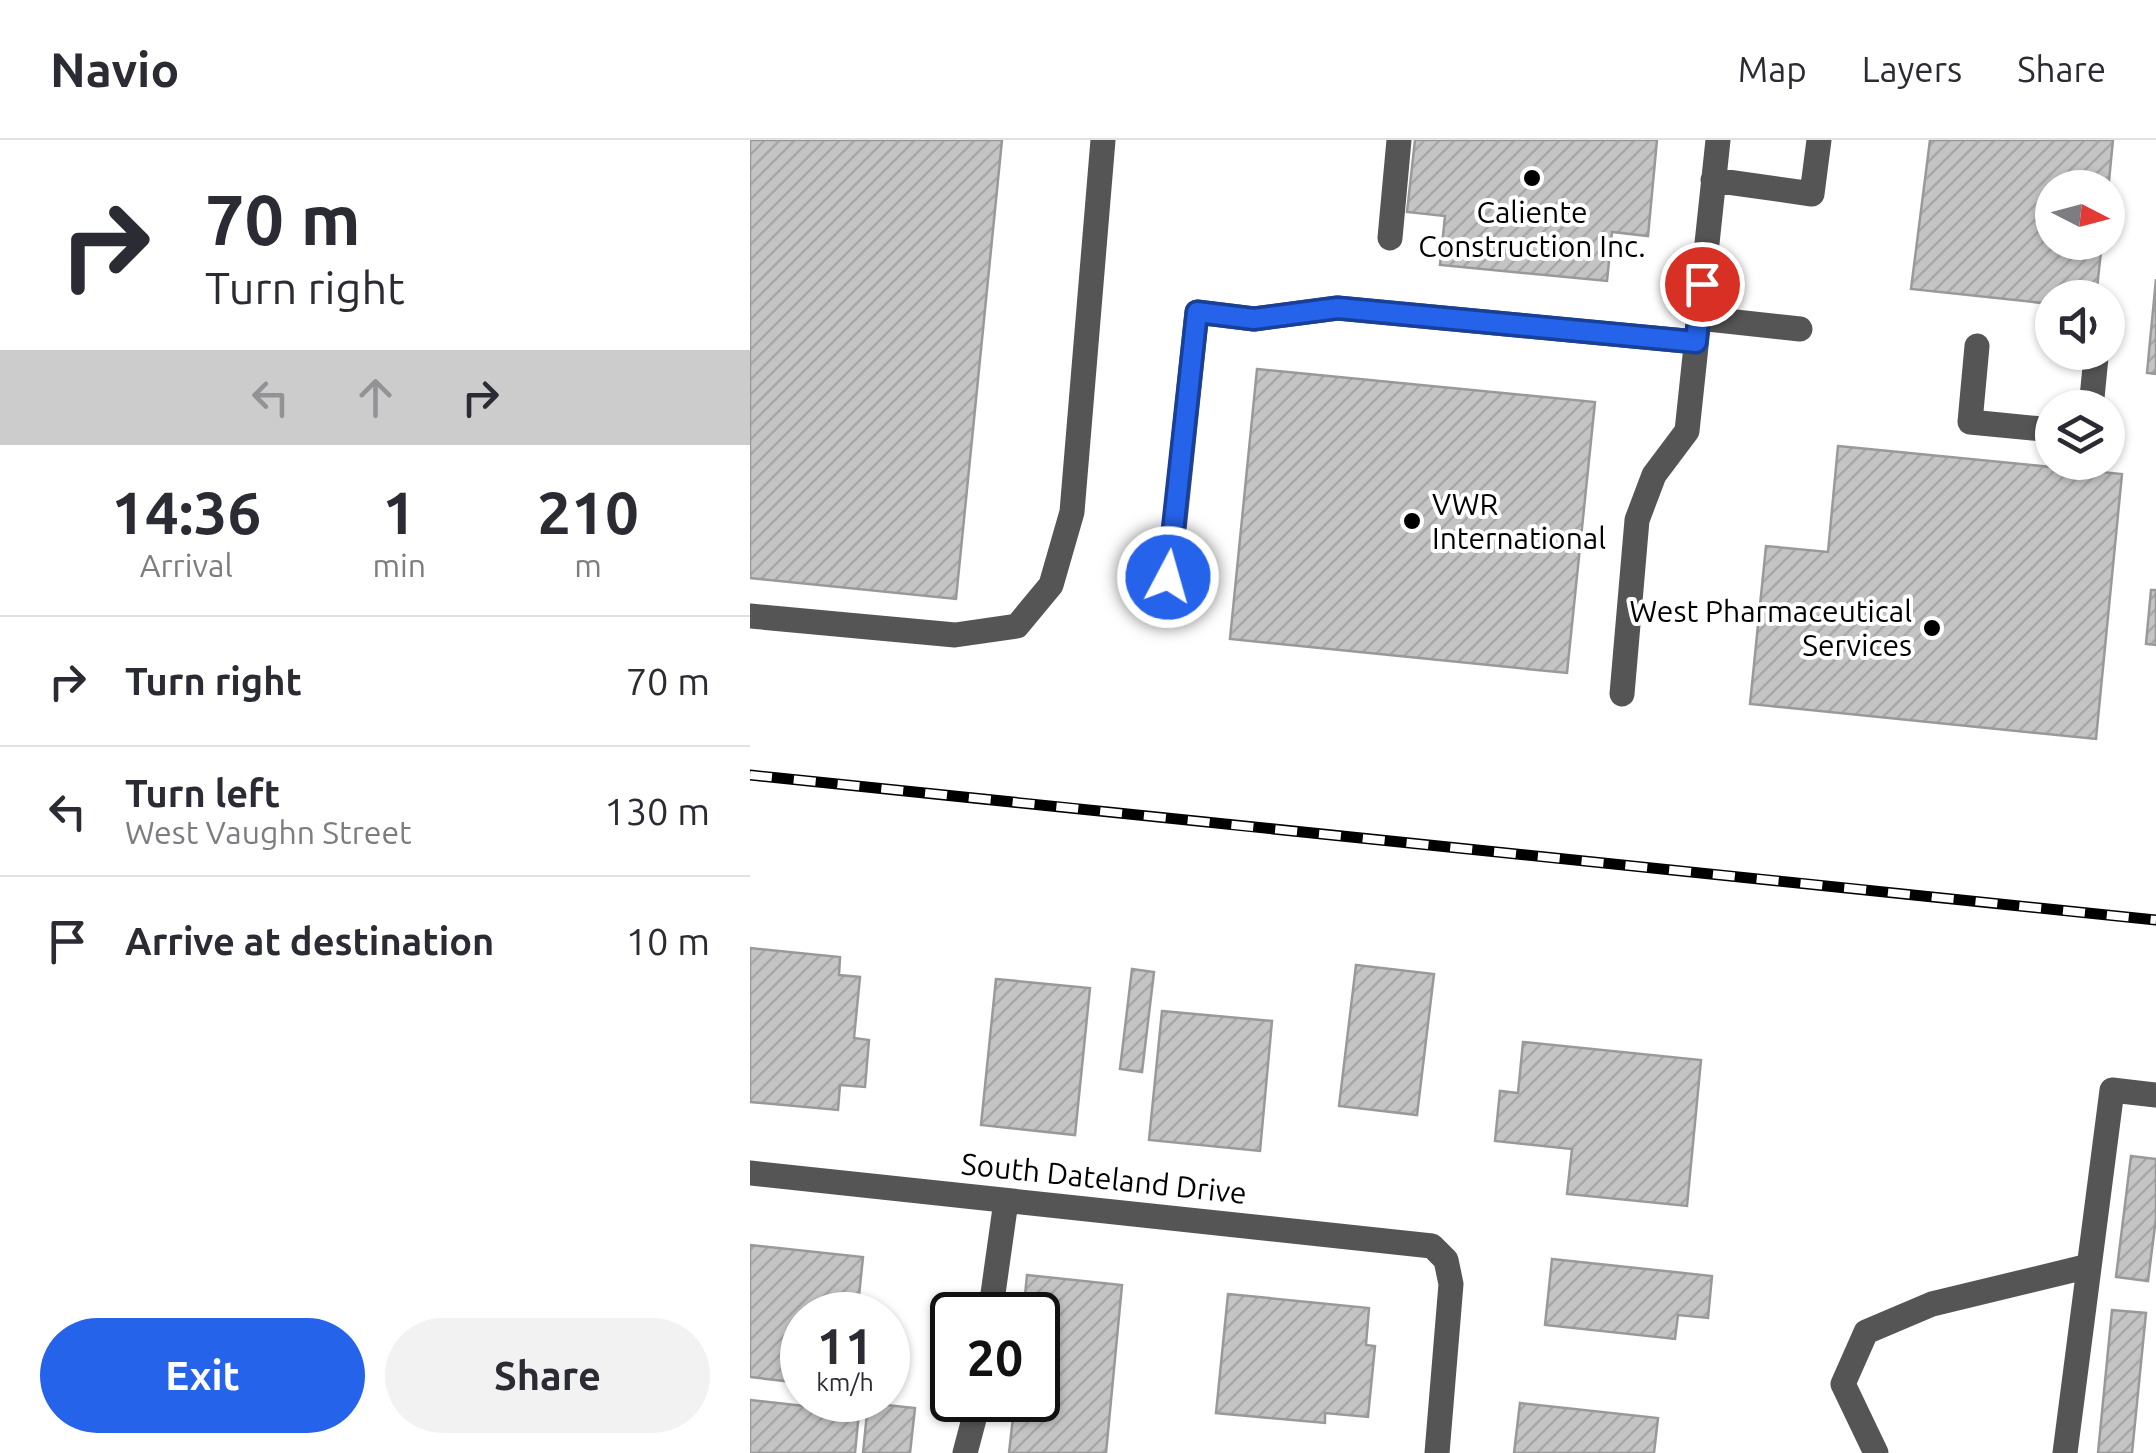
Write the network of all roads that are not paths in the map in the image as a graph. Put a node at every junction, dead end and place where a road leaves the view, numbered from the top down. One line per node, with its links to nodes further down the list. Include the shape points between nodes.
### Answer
1 (1103, 140): 12 (street, via 1072,512 1051,585 1017,626 955,636)
2 (1399, 140): 6 (street)
3 (1718, 140): 5 (street)
4 (1819, 140): 5 (street, via 1812,194)
5 (1714, 180): 8 (street)
6 (1390, 238)
7 (1800, 329): 8 (street)
8 (1698, 330): 11 (street, via 1338,308 1254,319 1197,312); 13 (street, via 1687,431 1654,475 1636,520)
9 (1978, 346): 10 (street, via 1970,422)
10 (2035, 428)
11 (1168, 577)
12 (750, 616)
13 (1622, 694)
14 (2156, 1095): 17 (street, via 2112,1090)
15 (750, 1173): 16 (street, South Dateland Drive)
16 (1006, 1201): 18 (street); 21 (street, South Dateland Drive, via 1432,1246 1446,1260 1450,1320)
17 (2089, 1266): 22 (street, via 1932,1304 1866,1332 1842,1384); 23 (street)
18 (993, 1292)
19 (973, 1422): 20 (street)
20 (966, 1453)
21 (1437, 1453)
22 (1876, 1453)
23 (2065, 1453)

